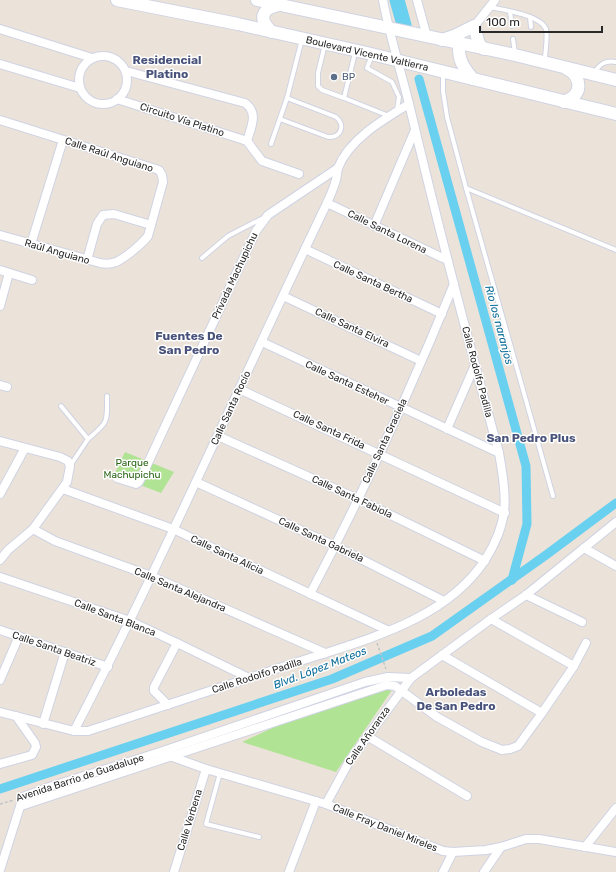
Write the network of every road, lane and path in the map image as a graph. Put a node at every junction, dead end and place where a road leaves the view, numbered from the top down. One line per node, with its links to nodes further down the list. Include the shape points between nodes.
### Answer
1 (117, 0): 14 (main road, Boulevard Vicente Valtierra)
2 (257, 0): 6 (main road)
3 (383, 0): 12 (street, Calle Rodolfo Padilla)
4 (418, 0): 15 (street)
5 (492, 3): 7 (lane); 9 (street)
6 (280, 5): 12 (main road); 14 (main road, via 270,7 264,14 265,26)
7 (510, 12): 8 (lane); 10 (lane)
8 (530, 17): 11 (lane); 28 (lane, via 541,22 546,30)
9 (474, 26): 18 (main road); 20 (street); 21 (main road, via 479,44)
10 (512, 26)
11 (531, 27)
12 (388, 28): 15 (main road); 26 (street, Calle Rodolfo Padilla)
13 (0, 29): 25 (street)
14 (272, 32): 16 (main road, Boulevard Vicente Valtierra)
15 (427, 37): 18 (main road)
16 (302, 39): 19 (main road, Boulevard Vicente Valtierra); 37 (lane)
17 (513, 39): 24 (lane)
18 (442, 40): 20 (main road)
19 (326, 44): 22 (main road, Boulevard Vicente Valtierra); 38 (lane, via 318,73 318,86)
20 (459, 44): 21 (main road); 34 (main road, via 460,62)
21 (484, 49): 24 (main road)
22 (356, 51): 23 (main road, Boulevard Vicente Valtierra); 38 (lane)
23 (372, 55): 26 (main road, Boulevard Vicente Valtierra); 42 (lane, via 366,68 392,82 399,97)
24 (515, 55): 28 (main road)
25 (92, 58): 31 (street, via 112,57 118,60); 36 (street, via 86,62 79,74)
26 (397, 61): 32 (main road, Boulevard Vicente Valtierra); 41 (street, Calle Rodolfo Padilla)
27 (616, 62): 33 (lane, via 603,62)
28 (545, 63): 30 (main road)
29 (0, 64): 36 (street)
30 (565, 68): 33 (main road); 40 (main road, via 575,75 578,86 577,92)
31 (126, 71): 39 (street, via 127,84); 49 (street, via 244,103 250,107 253,116)
32 (443, 71): 34 (main road, Boulevard Vicente Valtierra); 53 (lane, via 446,110)
33 (592, 75): 35 (main road)
34 (473, 79): 40 (main road, Boulevard Vicente Valtierra)
35 (616, 80)
36 (80, 88): 39 (street, via 83,95 96,103 110,103)
37 (287, 98): 45 (lane); 45 (lane, via 336,117 340,120 340,131 334,138 328,137)
38 (344, 98): 44 (lane)
39 (117, 99): 49 (street, Circuito Vía Platino)
40 (564, 102): 43 (main road, Boulevard Vicente Valtierra)
41 (409, 104): 42 (street, Calle Santa Rocío); 47 (street, Calle Rodolfo Padilla)
42 (397, 111): 44 (street, Calle Santa Rocío)
43 (616, 114)
44 (389, 116): 51 (street, Calle Santa Rocío, via 358,140 346,153)
45 (280, 119): 50 (lane)
46 (0, 120): 48 (street, Calle Raúl Anguiano)
47 (415, 130): 57 (street); 64 (street, Calle Rodolfo Padilla)
48 (63, 140): 56 (street, Calle Raúl Anguiano, via 158,170 163,182); 59 (street)
49 (247, 141): 52 (street, via 262,161)
50 (271, 144)
51 (338, 168): 54 (street, Calle Santa Rocío, via 336,182); 55 (street, Privada Machupichu)
52 (299, 174)
53 (466, 188): 61 (lane); 92 (lane)
54 (327, 203): 57 (street, Calle Santa Lorena); 60 (street, Calle Santa Rocío)
55 (268, 215): 62 (lane, via 228,236); 88 (street, Privada Machupichu, via 256,231 139,482 136,484)
56 (151, 225): 63 (street, via 114,214 103,215 97,224); 65 (street, Calle Raúl Anguiano, via 143,242)
57 (374, 226): 64 (street, Calle Santa Lorena)
58 (0, 235): 59 (street, Raúl Anguiano)
59 (30, 244): 63 (street, Raúl Anguiano)
60 (304, 249): 70 (street, Calle Santa Rocío); 72 (street, Calle Santa Bertha)
61 (616, 250)
62 (202, 258)
63 (88, 260): 65 (street, Raúl Anguiano, via 107,264)
64 (447, 260): 69 (street, Calle Rodolfo Padilla)
65 (115, 262)
66 (0, 270): 67 (street)
67 (9, 273): 68 (street); 71 (street)
68 (32, 280)
69 (454, 284): 72 (street, Calle Santa Graciela); 75 (street, Calle Rodolfo Padilla)
70 (283, 296): 73 (street, Calle Santa Rocío); 74 (street, Calle Santa Elvira)
71 (0, 306)
72 (442, 314): 74 (street, Calle Santa Graciela)
73 (262, 342): 76 (street, Calle Santa Rocío); 79 (street, Calle Santa Esteher)
74 (421, 361): 79 (street, Calle Santa Graciela)
75 (475, 365): 80 (street); 86 (street, Calle Rodolfo Padilla)
76 (239, 389): 81 (street, Calle Santa Rocío); 85 (street, Calle Santa Frida)
77 (107, 396): 82 (lane, via 107,418 103,426)
78 (61, 406): 82 (lane)
79 (400, 408): 80 (street, Calle Santa Esteher); 85 (street, Calle Santa Graciela)
80 (448, 430): 86 (street, Calle Santa Esteher)
81 (218, 436): 89 (street, Calle Santa Rocío); 93 (street, Calle Santa Fabiola)
82 (88, 439): 87 (lane)
83 (0, 441): 84 (street)
84 (25, 448): 87 (street, via 60,457 68,461); 91 (street)
85 (379, 453): 93 (street, Calle Santa Graciela); 94 (street, Calle Santa Frida)
86 (499, 453): 94 (street, Calle Rodolfo Padilla, via 504,479)
87 (70, 466): 90 (street)
88 (117, 478)
89 (196, 482): 97 (street, Calle Santa Rocío); 98 (street, Calle Santa Gabriela)
90 (63, 488): 96 (street); 97 (street, Calle Santa Alicia)
91 (0, 492)
92 (553, 496)
93 (358, 499): 98 (street, Calle Santa Graciela); 101 (street, Calle Santa Fabiola)
94 (505, 513): 101 (street, Calle Rodolfo Padilla, via 499,533)
95 (616, 522): 99 (street, Calle Añoranza)
96 (33, 529): 100 (street); 103 (street, Calle Santa Alejandra, via 55,541)
97 (173, 530): 103 (street, Calle Santa Rocío); 105 (street, Calle Santa Alicia)
98 (335, 546): 105 (street, Calle Santa Graciela); 107 (street, Calle Santa Gabriela)
99 (584, 548): 102 (street); 106 (street, Calle Añoranza)
100 (0, 560)
101 (484, 561): 107 (street, Calle Rodolfo Padilla, via 468,581)
102 (616, 566)
103 (151, 576): 109 (street, Calle Santa Rocío); 118 (street, Calle Santa Alejandra)
104 (0, 577): 109 (street, Calle Santa Blanca)
105 (310, 594): 112 (street, Calle Santa Alicia)
106 (526, 595): 108 (street, Calle Añoranza); 110 (street)
107 (444, 601): 112 (street, Calle Rodolfo Padilla, via 420,616)
108 (491, 619): 119 (street, Calle Añoranza); 120 (street)
109 (130, 621): 114 (street, Calle Santa Blanca); 121 (street, Calle Santa Rocío)
110 (582, 622)
111 (0, 630): 113 (street, Calle Santa Beatriz)
112 (387, 630): 118 (street, Calle Rodolfo Padilla)
113 (19, 636): 117 (street, Calle Santa Beatriz); 125 (street)
114 (177, 642): 123 (street, Calle Santa Blanca); 127 (street, via 154,687 154,691)
115 (586, 642): 120 (street)
116 (378, 645): 122 (path)
117 (64, 652): 121 (street, Calle Santa Beatriz); 131 (street)
118 (325, 653): 123 (street, Calle Rodolfo Padilla)
119 (442, 655): 124 (street, Calle Añoranza); 129 (street)
120 (574, 666): 129 (street)
121 (108, 667): 132 (street, Calle Santa Rocío)
122 (386, 668)
123 (249, 678): 127 (street, Calle Rodolfo Padilla)
124 (411, 678): 126 (street, Calle Añoranza); 134 (street, Avenida Barrio de Guadalupe, via 388,677 365,682)
125 (0, 680)
126 (401, 691): 129 (street, via 437,717 502,750 518,746); 133 (street, Calle Añoranza); 135 (street, via 395,686 387,685)
127 (168, 705): 132 (street, Calle Rodolfo Padilla, via 88,731)
128 (0, 712): 130 (street)
129 (542, 713)
130 (16, 716): 131 (street); 136 (street, via 36,747 32,755)
131 (43, 724): 132 (street)
132 (74, 732)
133 (367, 736): 139 (street); 143 (street, Calle Añoranza, via 350,760)
134 (160, 752): 135 (street, Calle Fray Daniel Mireles); 140 (street, Avenida Barrio de Guadalupe, via 84,775)
135 (171, 756): 137 (street, Calle Fray Daniel Mireles); 140 (street)
136 (0, 764)
137 (206, 769): 138 (street, Calle Fray Daniel Mireles); 151 (street, Calle Verbena)
138 (220, 773): 141 (street, Calle Fray Daniel Mireles); 145 (lane, via 206,824)
139 (467, 796)
140 (22, 801): 142 (path, Avenida Barrio de Guadalupe); 150 (street)
141 (316, 801): 143 (street, Calle Fray Daniel Mireles); 152 (street)
142 (0, 804)
143 (326, 804): 148 (street, Calle Fray Daniel Mireles, via 443,851)
144 (616, 808): 147 (street)
145 (259, 838)
146 (501, 847): 147 (street, Calle Fray Daniel Mireles, via 526,839 539,839); 148 (street, Calle Fray Daniel Mireles); 154 (street)
147 (585, 847): 149 (street, Calle Fray Daniel Mireles)
148 (453, 852): 153 (street)
149 (616, 852)
150 (0, 870)
151 (174, 872)
152 (289, 872)
153 (442, 872)
154 (484, 872)

